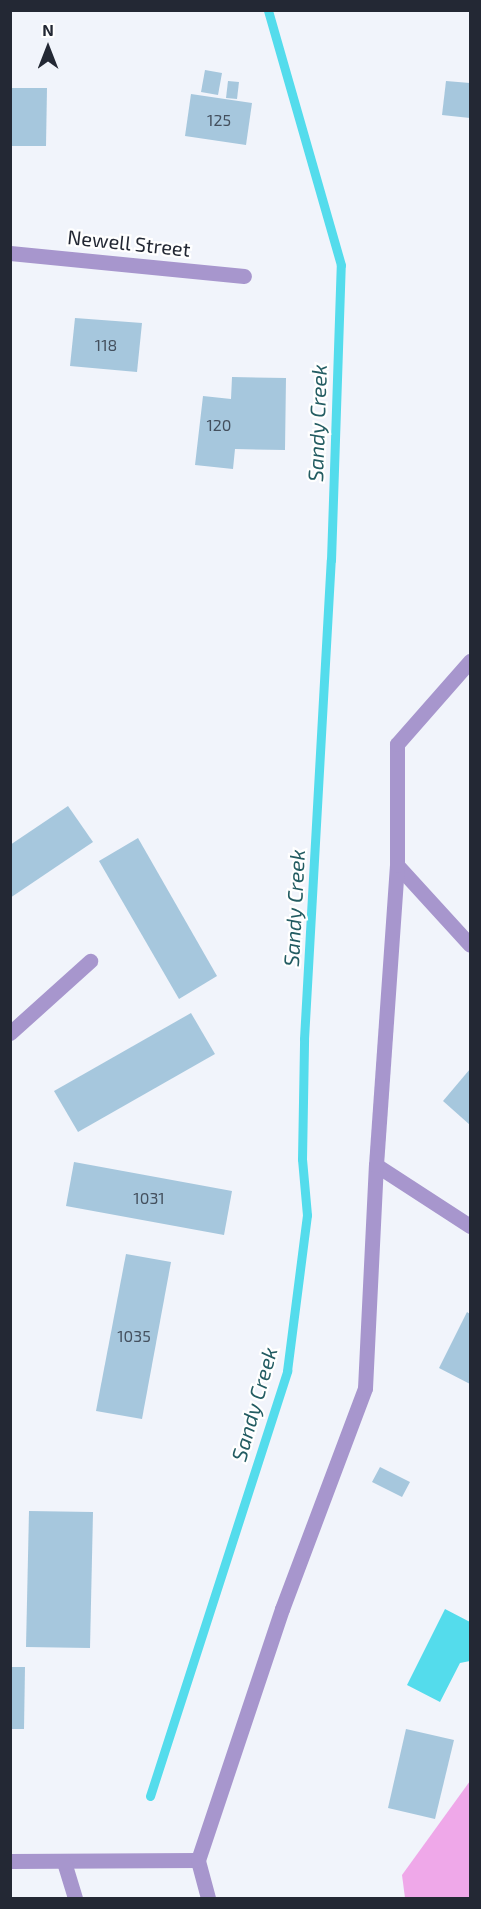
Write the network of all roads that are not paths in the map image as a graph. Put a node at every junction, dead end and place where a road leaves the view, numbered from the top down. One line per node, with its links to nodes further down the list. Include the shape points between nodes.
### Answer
1 (10, 253): 2 (street, Newell Street)
2 (244, 276)
3 (471, 661): 4 (street, via 398,744)
4 (397, 865): 5 (street); 8 (street)
5 (468, 937)
6 (90, 961): 7 (street)
7 (10, 1033)
8 (376, 1164): 9 (street); 10 (street, via 365,1388 282,1609)
9 (471, 1226)
10 (198, 1860): 12 (street); 14 (street)
11 (10, 1861): 12 (street)
12 (64, 1862): 13 (street)
13 (75, 1899)
14 (208, 1899)

